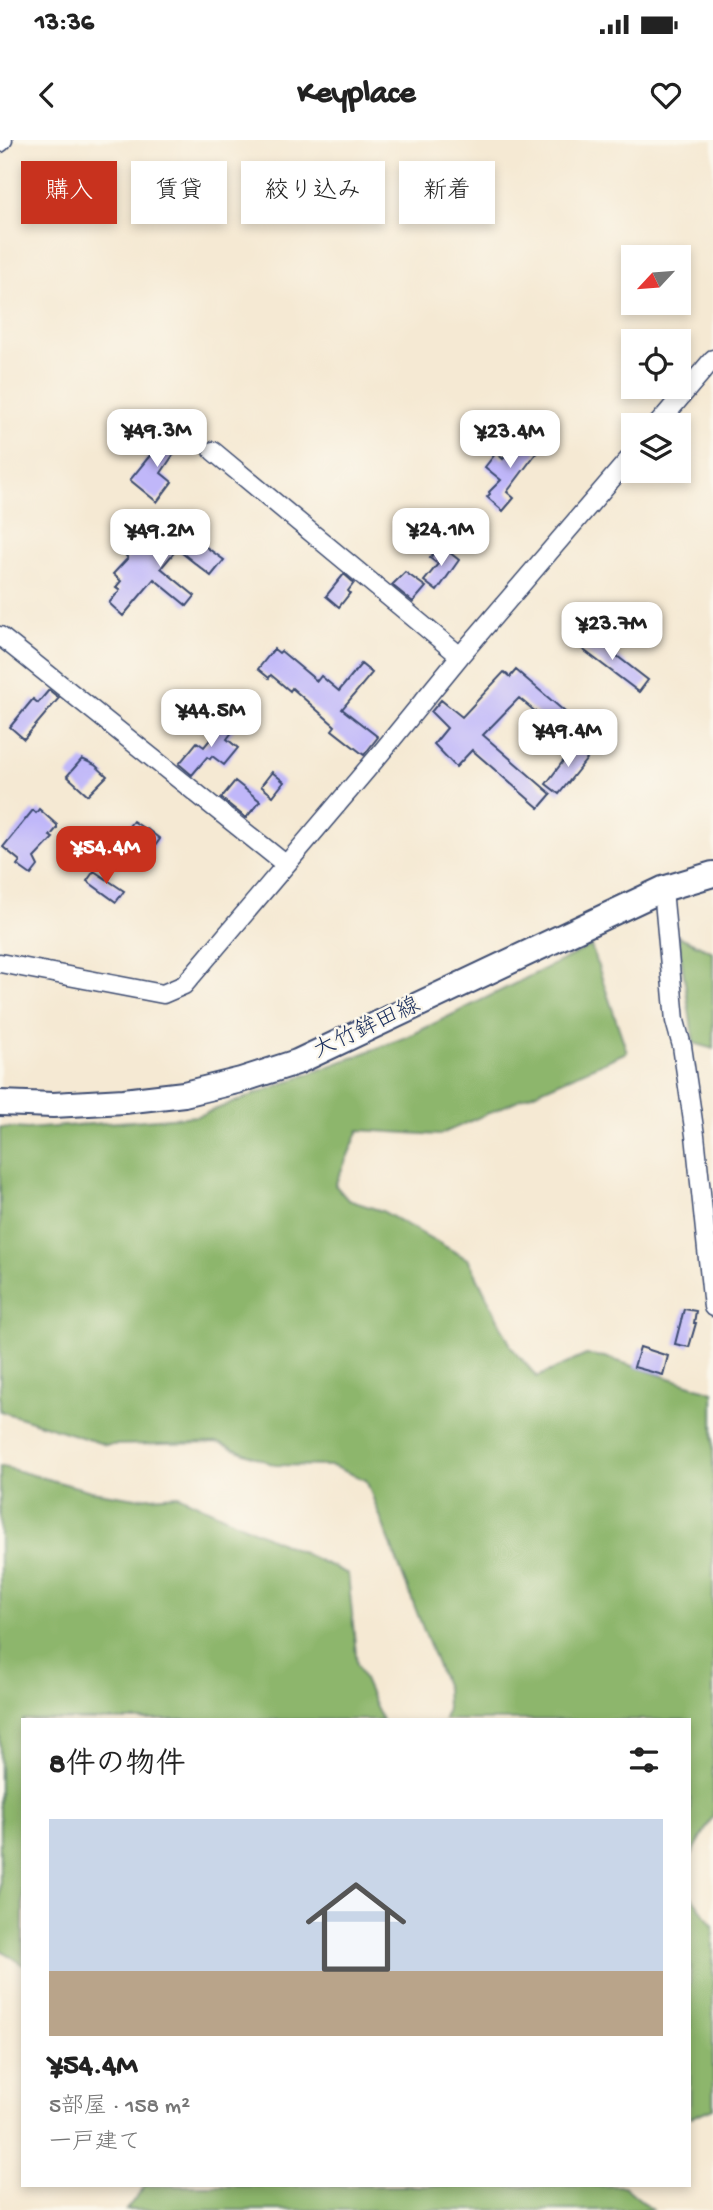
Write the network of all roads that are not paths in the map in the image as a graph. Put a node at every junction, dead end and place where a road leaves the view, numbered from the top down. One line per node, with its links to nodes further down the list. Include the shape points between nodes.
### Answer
1 (713, 359): 2 (street)
2 (667, 413)
3 (213, 452): 6 (street)
4 (621, 468): 6 (street)
5 (0, 636): 7 (street)
6 (460, 656): 7 (street)
7 (285, 864): 10 (street, via 184,985 163,994)
8 (713, 874): 9 (main road, 大竹鉾田線)
9 (663, 889): 11 (main road, 大竹鉾田線, via 297,1062 184,1094 53,1105); 12 (street, via 675,1021 695,1135)
10 (0, 963)
11 (0, 1103)
12 (713, 1307)

